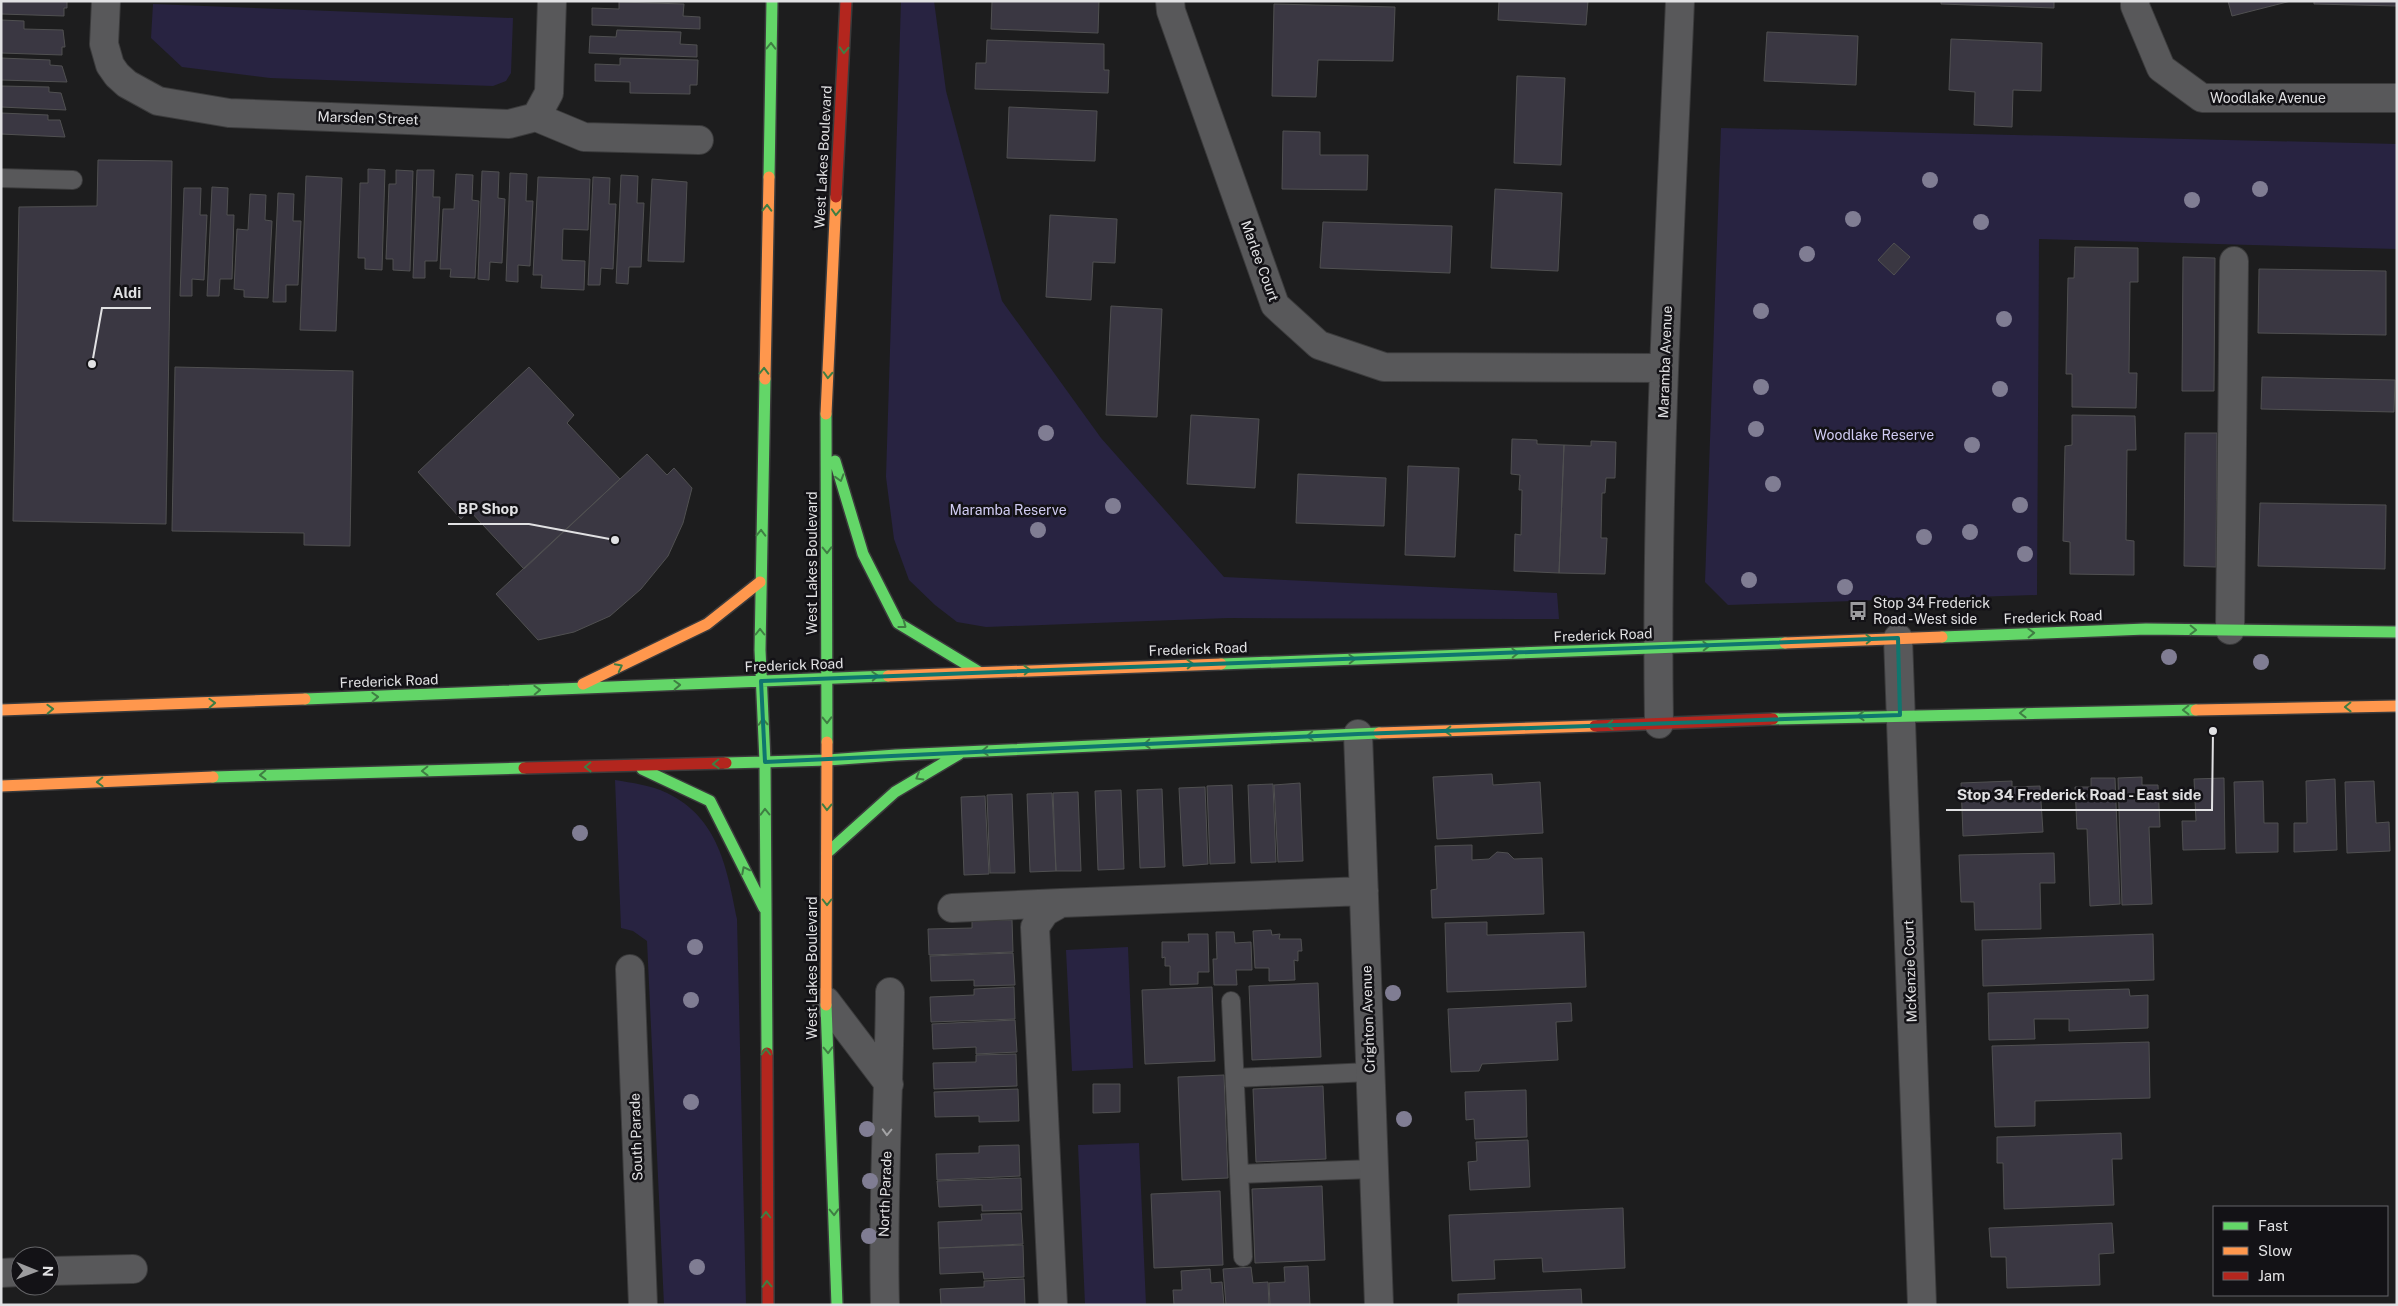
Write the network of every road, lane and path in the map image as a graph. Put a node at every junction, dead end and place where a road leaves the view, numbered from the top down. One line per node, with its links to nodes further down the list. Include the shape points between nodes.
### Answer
1 (106, 1): 9 (street, Marsden Street, via 104,44 110,65 127,84 158,101 229,113 509,124)
2 (552, 1): 9 (street, via 549,93)
3 (772, 1): 16 (main road, one-way to 3)
4 (846, 1): 15 (main road, West Lakes Boulevard, one-way to 15)
5 (1170, 1): 14 (street, Marlee Court, via 1275,305 1318,345 1384,367)
6 (1680, 1): 14 (street, Maramba Avenue)
7 (2135, 1): 8 (street, Woodlake Avenue, via 2161,68 2202,98)
8 (2397, 98)
9 (536, 117): 10 (street, via 584,137)
10 (699, 140)
11 (1, 178): 12 (lane)
12 (73, 180)
13 (2234, 261): 17 (street)
14 (1664, 368): 20 (street, Maramba Avenue)
15 (825, 431): 21 (main road, one-way to 21, via 863,554 898,623); 22 (main road, West Lakes Boulevard, one-way to 22)
16 (760, 582): 23 (main road, one-way to 16); 24 (main road, one-way to 16, via 706,624)
17 (2230, 630): 18 (main road, Frederick Road); 19 (main road, Frederick Road, one-way to 17, via 2146,629)
18 (2397, 632)
19 (1898, 638): 20 (main road, Frederick Road, one-way to 19); 27 (street, McKenzie Court)
20 (1658, 648): 21 (main road, Frederick Road, one-way to 20); 28 (street, Maramba Avenue)
21 (979, 672): 22 (main road, Frederick Road, one-way to 21)
22 (827, 679): 23 (main road, Frederick Road); 31 (main road, West Lakes Boulevard, one-way to 31)
23 (761, 681): 24 (main road, Frederick Road, one-way to 23); 32 (main road, one-way to 23)
24 (575, 688): 26 (main road, Frederick Road, one-way to 24)
25 (2397, 706): 27 (main road, one-way to 27)
26 (1, 710)
27 (1900, 715): 28 (main road, one-way to 28); 58 (street, McKenzie Court)
28 (1659, 724): 29 (main road, one-way to 29)
29 (1358, 734): 30 (main road, one-way to 30); 36 (street, Crighton Avenue)
30 (961, 752): 31 (main road); 35 (main road, one-way to 35, via 895,792)
31 (828, 760): 32 (main road); 35 (main road, West Lakes Boulevard, one-way to 35)
32 (765, 762): 33 (main road, one-way to 33); 39 (main road, one-way to 32)
33 (636, 766): 34 (main road, one-way to 34, via 289,774); 39 (main road, one-way to 33, via 710,800)
34 (1, 786)
35 (827, 853): 42 (main road, West Lakes Boulevard, one-way to 42)
36 (1364, 891): 37 (street); 44 (street, Crighton Avenue)
37 (1061, 903): 38 (street); 56 (street, via 1045,912 1035,926)
38 (952, 908)
39 (766, 913): 53 (main road, one-way to 39)
40 (630, 969): 52 (street, South Parade)
41 (890, 992): 46 (street, North Parade)
42 (826, 1001): 46 (street); 54 (main road, West Lakes Boulevard, one-way to 54)
43 (1231, 1001): 45 (lane)
44 (1370, 1072): 45 (lane); 47 (street, Crighton Avenue)
45 (1235, 1078): 48 (lane)
46 (889, 1084): 55 (street, North Parade, one-way to 55, via 883,1246)
47 (1374, 1169): 48 (lane); 57 (street, Crighton Avenue)
48 (1239, 1174): 49 (lane)
49 (1243, 1256)
50 (133, 1269): 51 (street)
51 (60, 1271)
52 (643, 1305)
53 (768, 1305)
54 (837, 1305)
55 (885, 1305)
56 (1053, 1305)
57 (1379, 1305)
58 (1922, 1305)

